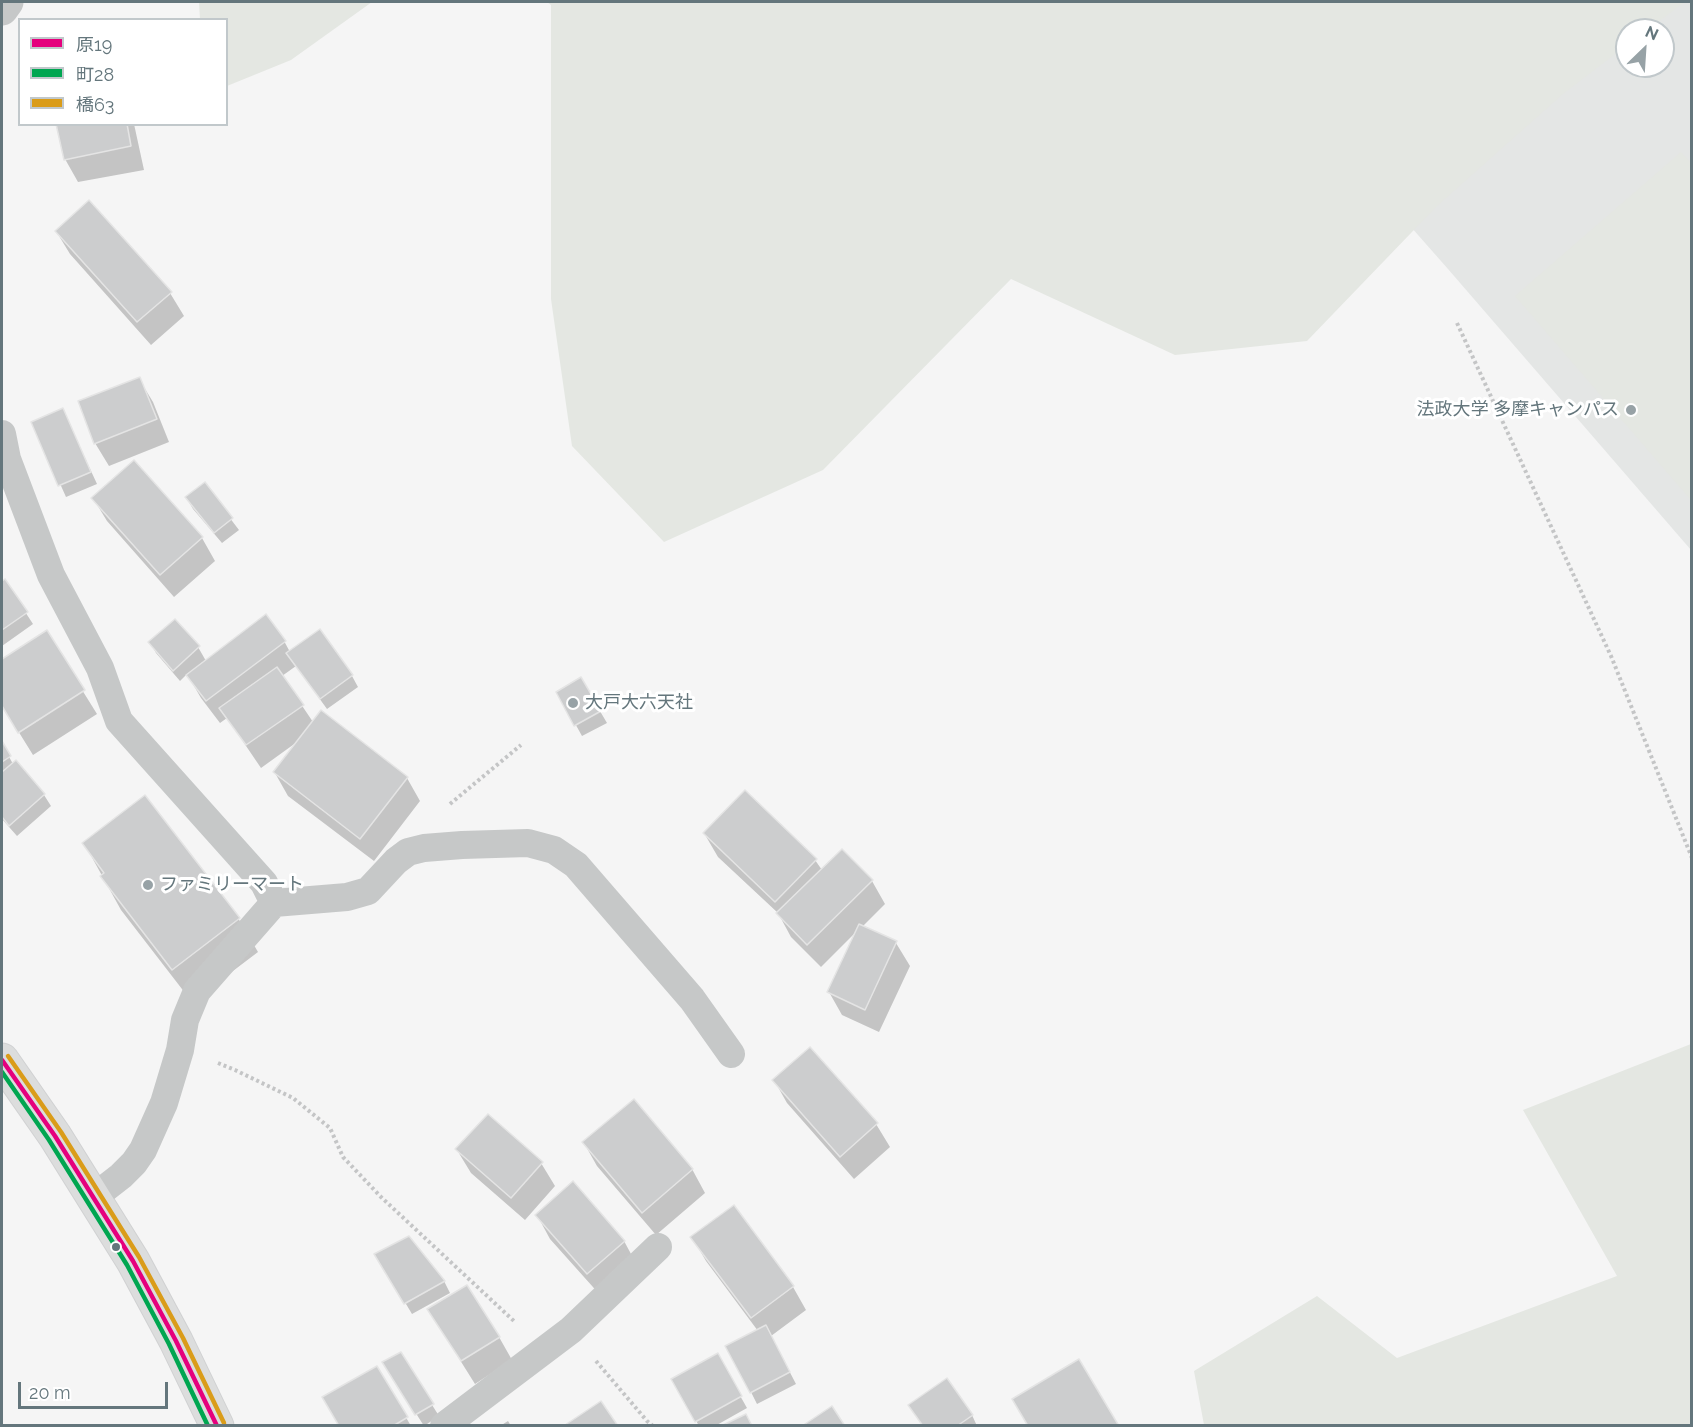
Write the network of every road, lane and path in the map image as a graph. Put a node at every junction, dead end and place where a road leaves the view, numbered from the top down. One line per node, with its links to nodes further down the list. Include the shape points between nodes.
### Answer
1 (7, 2): 2 (street)
2 (2, 9)
3 (1457, 323): 7 (path, via 1611,656)
4 (2, 434): 8 (lane, via 7,459 51,575 100,668 118,721 264,883)
5 (521, 745): 6 (path, via 411,836)
6 (408, 852): 8 (lane, via 368,891 347,897); 10 (lane, via 528,843 565,856 692,999)
7 (1692, 858)
8 (274, 903): 9 (lane, via 197,991 185,1020)
9 (180, 1050): 12 (lane, via 164,1103 143,1150 121,1176); 15 (path, via 235,1070 292,1098 330,1128 343,1157 381,1197)
10 (731, 1054)
11 (2, 1060): 12 (main road)
12 (94, 1197): 16 (main road, via 176,1341)
13 (658, 1246): 14 (lane)
14 (571, 1330): 15 (lane); 18 (path)
15 (544, 1349): 17 (lane)
16 (216, 1425)
17 (444, 1425)
18 (653, 1425)

